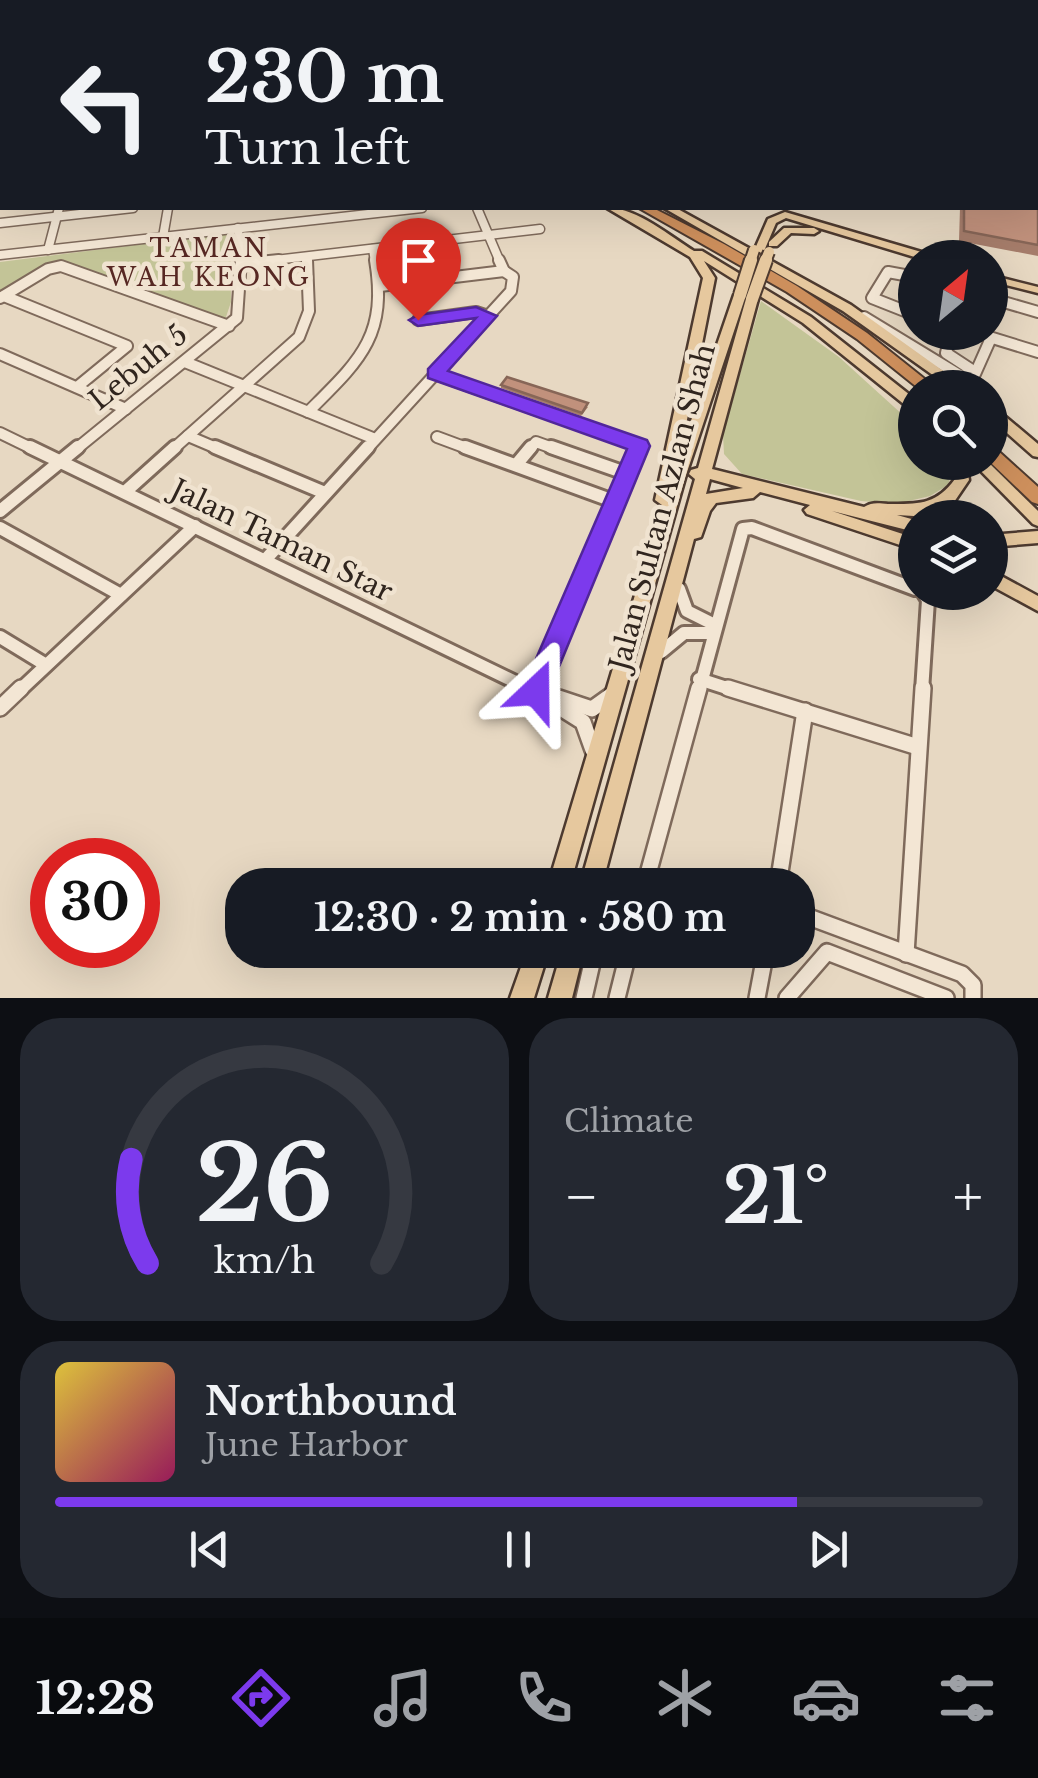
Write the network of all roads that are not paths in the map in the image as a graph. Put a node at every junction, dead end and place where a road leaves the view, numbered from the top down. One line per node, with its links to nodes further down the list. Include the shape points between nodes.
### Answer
1 (96, 210): 8 (street)
2 (168, 210): 16 (street)
3 (299, 210): 11 (street)
4 (394, 210): 11 (street)
5 (479, 210): 15 (street)
6 (649, 210): 45 (highway, via 778,279)
7 (673, 210): 34 (main road)
8 (58, 212): 12 (street); 20 (street)
9 (632, 212): 50 (highway, via 775,285); 53 (main road, via 742,278); 90 (main road, via 694,256 709,278 674,438)
10 (782, 212): 18 (main road, Jalan Sultan Azlan Shah); 18 (main road, Jalan Sultan Azlan Shah); 19 (main road); 21 (main road)
11 (300, 220): 13 (street)
12 (0, 223)
13 (238, 228): 16 (street); 25 (street, Lebuh 5)
14 (540, 229): 15 (street)
15 (490, 236): 17 (street); 26 (street)
16 (163, 237): 20 (street)
17 (373, 249): 24 (street); 29 (street)
18 (764, 249): 21 (main road, via 788,230 807,229); 32 (main road, Jalan Sultan Azlan Shah, bridge)
19 (898, 249)
20 (48, 250): 23 (street)
21 (895, 252): 22 (main road)
22 (898, 253)
23 (0, 256)
24 (307, 257): 25 (street); 52 (street, via 305,323)
25 (241, 264): 39 (street, Lebuh 5, via 239,310)
26 (504, 270): 29 (street); 37 (street, via 513,287)
27 (898, 273): 35 (street, via 891,271 872,300)
28 (1008, 280): 30 (main road)
29 (380, 286): 55 (street, via 381,316 365,354)
30 (1038, 287)
31 (2, 297): 39 (street, via 62,266); 51 (street, via 127,346)
32 (746, 297): 57 (main road, Jalan Sultan Azlan Shah); 62 (main road, Jalan Sultan Azlan Shah)
33 (1008, 303): 36 (street)
34 (846, 308): 46 (main road); 47 (street)
35 (898, 308)
36 (1038, 312)
37 (488, 316): 38 (street); 49 (street)
38 (418, 320)
39 (229, 326): 44 (street, Lebuh 5)
40 (1008, 343): 42 (street)
41 (947, 350): 48 (street)
42 (1038, 352)
43 (0, 354): 51 (street)
44 (186, 362): 52 (street); 54 (street, Lebuh 5)
45 (906, 370)
46 (935, 370)
47 (948, 370)
48 (973, 370)
49 (435, 374): 61 (street); 68 (street, via 639,446)
50 (898, 375)
51 (76, 387): 54 (street)
52 (246, 387): 55 (street); 59 (street)
53 (898, 395)
54 (126, 409): 65 (street, Lebuh 5)
55 (308, 412): 61 (street)
56 (1008, 426): 63 (main road)
57 (714, 430): 69 (main road, Jalan Sultan Azlan Shah); 73 (main road, via 721,466)
58 (0, 434): 65 (street, Jalan Taman Star)
59 (188, 436): 74 (street); 75 (street)
60 (437, 437): 66 (street)
61 (375, 438): 75 (street)
62 (690, 445): 69 (main road); 90 (main road, Jalan Sultan Azlan Shah)
63 (1038, 452)
64 (1008, 454): 72 (highway)
65 (61, 462): 74 (street, Jalan Taman Star); 79 (street, Lebuh 5)
66 (516, 465): 68 (street, via 536,442); 77 (street)
67 (1008, 470): 76 (highway)
68 (628, 474): 77 (street)
69 (696, 479): 73 (main road); 107 (main road, Jalan Sultan Azlan Shah); 109 (main road)
70 (962, 480): 78 (main road, via 947,501 927,508)
71 (997, 480): 80 (main road)
72 (1038, 482)
73 (757, 490): 78 (main road); 94 (main road, via 707,502)
74 (125, 492): 82 (street, Jalan Taman Star)
75 (325, 494): 91 (street)
76 (1038, 497)
77 (616, 502): 103 (street)
78 (813, 506): 81 (main road); 84 (main road); 88 (main road)
79 (0, 512)
80 (1038, 520)
81 (898, 523)
82 (195, 526): 91 (street, Jalan Taman Star); 95 (street)
83 (0, 528): 95 (street)
84 (898, 529)
85 (1038, 529): 86 (main road)
86 (1008, 535)
87 (1008, 537): 89 (main road)
88 (898, 538)
89 (1038, 538)
90 (660, 548): 104 (main road, Jalan Sultan Azlan Shah)
91 (266, 559): 103 (street, Jalan Taman Star)
92 (898, 583): 98 (street, via 749,528 742,531)
93 (1008, 587): 96 (main road)
94 (679, 589): 98 (street, via 687,610); 100 (main road)
95 (121, 595): 101 (street)
96 (1038, 604)
97 (928, 610): 108 (street)
98 (714, 629): 100 (street, via 682,633); 102 (street)
99 (0, 637): 101 (street)
100 (661, 652): 107 (main road, via 644,725)
101 (46, 664): 105 (street)
102 (699, 679): 106 (street); 112 (street)
103 (538, 692): 104 (street, Jalan Taman Star, via 588,710); 109 (street, Jalan Taman Star, via 589,728 594,744)
104 (614, 693): 109 (main road, Jalan Sultan Azlan Shah)
105 (0, 708)
106 (805, 711): 108 (street); 113 (street)
107 (628, 744): 111 (main road, Jalan Sultan Azlan Shah)
108 (918, 747): 115 (street)
109 (588, 794): 110 (main road, Jalan Sultan Azlan Shah)
110 (564, 868)
111 (600, 868)
112 (650, 868)
113 (781, 868)
114 (815, 919): 115 (street)
115 (906, 954): 128 (street, via 966,976)
116 (532, 968): 121 (main road)
117 (568, 968): 122 (main road)
118 (591, 968): 123 (street)
119 (625, 968): 124 (street)
120 (763, 968): 125 (street)
121 (522, 998)
122 (560, 998)
123 (584, 998)
124 (618, 998)
125 (758, 998)
126 (786, 998): 127 (street, via 827,952)
127 (946, 998)
128 (973, 998)

